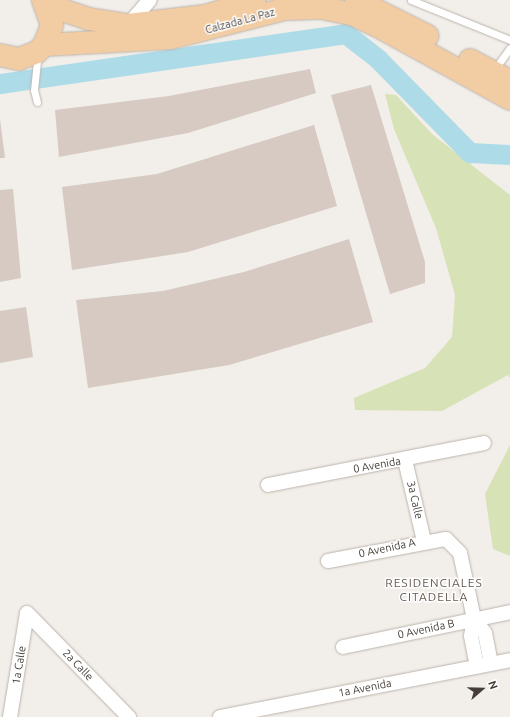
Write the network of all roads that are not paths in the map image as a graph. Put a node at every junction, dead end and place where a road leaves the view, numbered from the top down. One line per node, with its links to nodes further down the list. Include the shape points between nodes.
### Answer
1 (150, 0): 6 (street)
2 (258, 0): 6 (main road, Calzada La Paz, via 205,16)
3 (356, 0): 11 (main road, via 395,17)
4 (411, 0): 7 (lane)
5 (45, 2): 6 (main road, Calzada La Paz, via 89,19); 10 (main road, via 52,25)
6 (128, 24)
7 (510, 40)
8 (510, 48): 11 (lane)
9 (0, 55): 10 (main road, Calzada La Paz, via 19,59)
10 (40, 55): 12 (main road, Calzada La Paz, via 170,38 285,9 322,8 354,15 378,26); 13 (lane, via 34,90)
11 (501, 77)
12 (510, 99)
13 (37, 102)
14 (484, 443): 15 (street, 0 Avenida)
15 (405, 460): 16 (street, 0 Avenida); 17 (street, 3a Calle)
16 (268, 485)
17 (424, 541): 18 (street, 0 Avenida A); 21 (street, 0 Avenida A, via 446,539 460,553)
18 (328, 561)
19 (510, 612): 21 (street, 0 Avenida B)
20 (27, 613): 27 (street, 1a Calle); 28 (street, 2a Calle)
21 (474, 618): 22 (street, 0 Avenida B); 24 (street, via 485,633); 25 (street, via 472,636)
22 (343, 647)
23 (510, 660): 24 (street, 1a Avenida)
24 (491, 663): 25 (street, 1a Avenida)
25 (477, 666): 26 (street, 1a Avenida)
26 (260, 713): 29 (street, 1a Avenida)
27 (10, 717)
28 (129, 717)
29 (220, 717)

